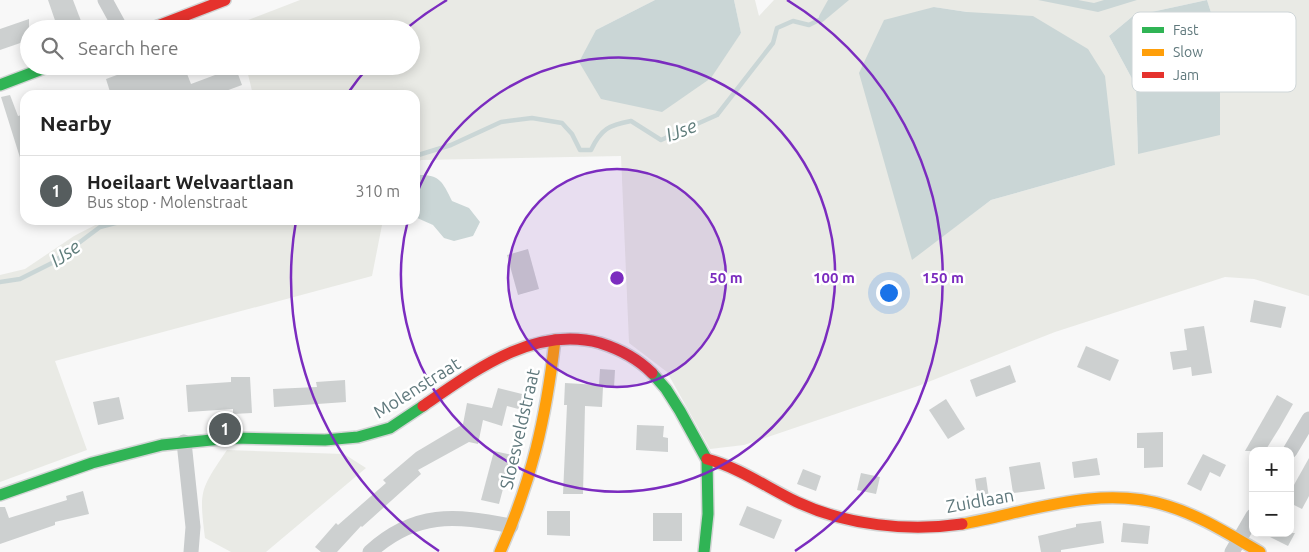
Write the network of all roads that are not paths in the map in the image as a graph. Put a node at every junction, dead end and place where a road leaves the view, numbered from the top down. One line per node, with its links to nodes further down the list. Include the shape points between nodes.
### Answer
1 (105, 0): 3 (street)
2 (225, 0): 4 (street)
3 (116, 20)
4 (173, 20)
5 (26, 75): 6 (street)
6 (0, 85)
7 (556, 340): 9 (street, Molenstraat, via 518,350 492,362 377,434 334,440 237,438); 11 (street, Molenstraat, via 584,340 612,346 640,361 675,401); 14 (street, Sloesveldstraat, via 532,469)
8 (1309, 419): 10 (street)
9 (184, 442): 12 (street, Molenstraat, via 113,457); 16 (street, via 193,527)
10 (1292, 447)
11 (706, 459): 15 (street, Zuidlaan, via 738,468 797,502 878,524 942,526 1064,503 1127,498 1185,512); 19 (street, via 708,527)
12 (0, 494)
13 (1249, 523): 15 (street)
14 (511, 526): 17 (street, via 468,518 438,518 411,524 385,537); 18 (street, Sloesveldstraat)
15 (1236, 546): 20 (street, Zuidlaan)
16 (191, 552)
17 (370, 552)
18 (500, 552)
19 (704, 552)
20 (1260, 552)

